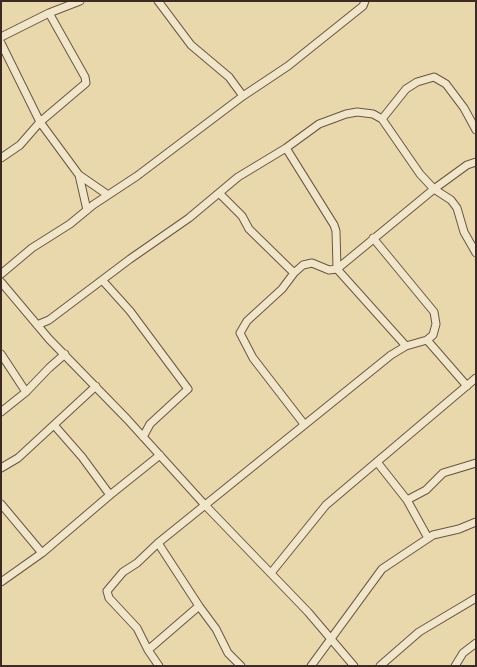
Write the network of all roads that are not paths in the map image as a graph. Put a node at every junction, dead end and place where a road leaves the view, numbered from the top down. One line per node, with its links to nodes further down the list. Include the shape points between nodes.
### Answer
1 (80, 1): 4 (street)
2 (158, 1): 7 (street, via 191,45 229,77)
3 (365, 1): 7 (street, via 288,66)
4 (49, 13): 5 (street); 9 (street, via 86,83)
5 (1, 37)
6 (1, 44): 9 (street)
7 (243, 96): 17 (street)
8 (382, 120): 10 (street, via 406,89 417,82 434,77 446,84); 11 (street, via 373,114 346,114 319,124); 15 (street, via 420,174)
9 (40, 122): 12 (street, via 20,145); 14 (street)
10 (476, 130)
11 (286, 148): 16 (street, via 238,177); 21 (street, via 334,225)
12 (1, 158)
13 (476, 162): 15 (street, via 467,165)
14 (79, 175): 17 (street); 18 (street)
15 (434, 189): 19 (street); 20 (street, via 451,200 457,208 464,232)
16 (219, 193): 22 (street, via 242,216 249,229); 24 (street)
17 (108, 195): 18 (street)
18 (87, 210): 23 (street, via 32,248)
19 (373, 238): 21 (street); 27 (street, via 434,312 437,319 436,329)
20 (476, 253)
21 (337, 269): 22 (street, via 328,270 312,263 304,265); 28 (street)
22 (294, 273): 36 (street, via 288,284 247,321 240,334 253,358)
23 (1, 274)
24 (103, 281): 26 (street, via 49,320); 38 (street, via 130,312 188,390 150,424)
25 (1, 282): 26 (street)
26 (37, 325): 30 (street)
27 (428, 340): 28 (street); 33 (street)
28 (406, 346): 36 (street)
29 (1, 354): 34 (street)
30 (65, 354): 32 (street); 34 (street)
31 (476, 378): 33 (street)
32 (96, 386): 37 (street); 38 (street)
33 (467, 386): 40 (street)
34 (26, 392): 35 (street)
35 (1, 412)
36 (304, 424): 46 (street)
37 (54, 425): 42 (street, via 18,458); 43 (street)
38 (143, 437): 39 (street)
39 (160, 455): 43 (street); 46 (street)
40 (377, 462): 44 (street); 51 (street, via 326,505)
41 (476, 463): 44 (street, via 443,473 426,490)
42 (1, 468)
43 (110, 495): 50 (street)
44 (407, 500): 48 (street)
45 (1, 504): 50 (street)
46 (204, 504): 49 (street); 51 (street)
47 (476, 522): 48 (street)
48 (428, 538): 55 (street, via 382,569)
49 (158, 543): 54 (street); 57 (street, via 137,563 123,572 107,591 109,598 137,628)
50 (42, 553): 52 (street)
51 (271, 573): 55 (street)
52 (1, 582)
53 (476, 598): 62 (street, via 419,632)
54 (198, 606): 57 (street); 59 (street, via 216,629 228,653)
55 (332, 639): 60 (street); 61 (street)
56 (476, 643): 63 (street, via 463,653)
57 (148, 650): 58 (street)
58 (159, 666)
59 (241, 666)
60 (311, 666)
61 (354, 666)
62 (380, 666)
63 (455, 666)

